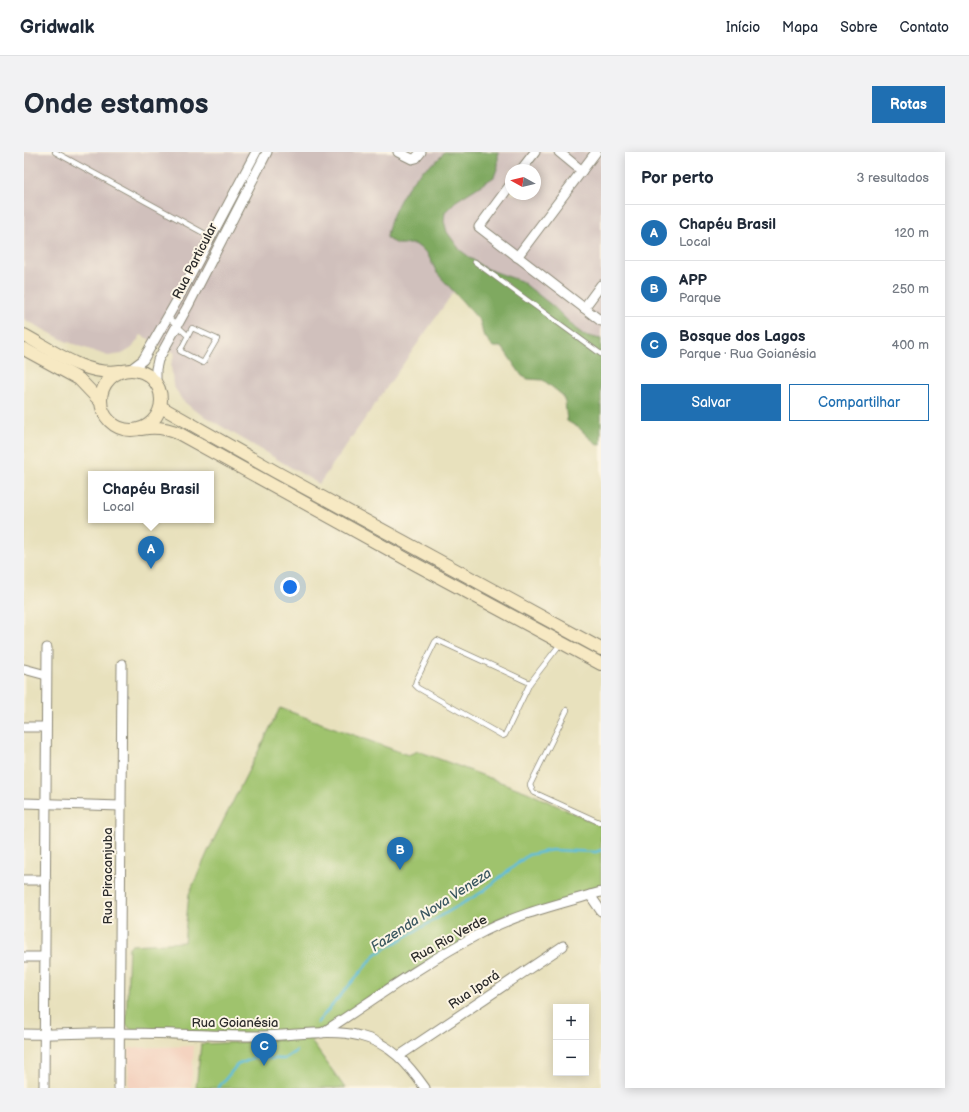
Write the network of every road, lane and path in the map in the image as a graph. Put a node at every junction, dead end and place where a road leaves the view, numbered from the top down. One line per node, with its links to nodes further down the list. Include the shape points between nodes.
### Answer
1 (55, 152): 12 (lane)
2 (256, 152): 12 (street, Rua Particular, via 231,191)
3 (266, 152): 17 (street, Rua Particular)
4 (398, 152): 5 (street, via 412,160)
5 (421, 152)
6 (535, 152): 9 (street)
7 (559, 152): 10 (street)
8 (596, 152): 10 (street)
9 (526, 164)
10 (582, 170): 13 (street)
11 (505, 192): 13 (street, via 479,227)
12 (211, 236): 16 (street, Rua Particular)
13 (517, 257): 18 (street)
14 (475, 262): 25 (lane)
15 (601, 285): 18 (street)
16 (179, 297): 17 (street); 19 (street, Rua Particular)
17 (189, 304): 21 (street, Rua Particular)
18 (584, 308): 20 (street)
19 (168, 317): 21 (lane); 26 (street, Rua Particular, via 143,360)
20 (601, 321)
21 (176, 326): 23 (lane); 27 (street, Rua Particular, via 158,360)
22 (24, 334): 26 (street, via 90,369 109,373)
23 (187, 335): 23 (lane, via 181,352 203,363 217,339 194,328)
24 (24, 349): 28 (street, via 79,380)
25 (601, 354)
26 (127, 370): 27 (street, via 146,373); 28 (street, via 106,382)
27 (156, 384): 29 (street, via 161,391)
28 (101, 402): 30 (street, via 108,420 118,427 130,431)
29 (161, 406): 30 (street, via 154,420); 33 (street, via 276,472)
30 (142, 429): 31 (street, via 163,428 180,434)
31 (561, 643): 35 (street); 38 (lane)
32 (47, 648): 37 (street)
33 (601, 649)
34 (122, 664): 44 (street, Rua Piracanjuba)
35 (601, 664)
36 (24, 669): 37 (street)
37 (46, 675): 41 (street)
38 (530, 683): 38 (lane, via 503,736 415,685 437,640)
39 (567, 710): 45 (lane, via 530,789)
40 (24, 727): 41 (street)
41 (46, 727): 43 (street)
42 (24, 803): 43 (street)
43 (46, 803): 44 (street); 47 (street)
44 (121, 806): 54 (street, Rua Piracanjuba)
45 (601, 823)
46 (24, 880): 47 (street)
47 (46, 880): 53 (street)
48 (601, 892): 49 (street, Rua Rio Verde)
49 (590, 895): 50 (street); 55 (street, Rua Rio Verde, via 543,908 478,934)
50 (601, 911)
51 (563, 946): 58 (street, Rua Iporá)
52 (24, 957): 53 (street)
53 (44, 957): 57 (street)
54 (120, 1032): 55 (street, Rua Goianésia, via 195,1036 290,1036); 57 (street, Rua Goianésia); 60 (street, Rua Piracanjuba)
55 (322, 1033): 58 (street, Rua Goianésia, via 360,1036 373,1040)
56 (24, 1034): 57 (street, Rua Goianésia)
57 (45, 1034): 59 (street)
58 (399, 1056): 61 (street, Rua Goianésia)
59 (44, 1088)
60 (119, 1088)
61 (425, 1088)

